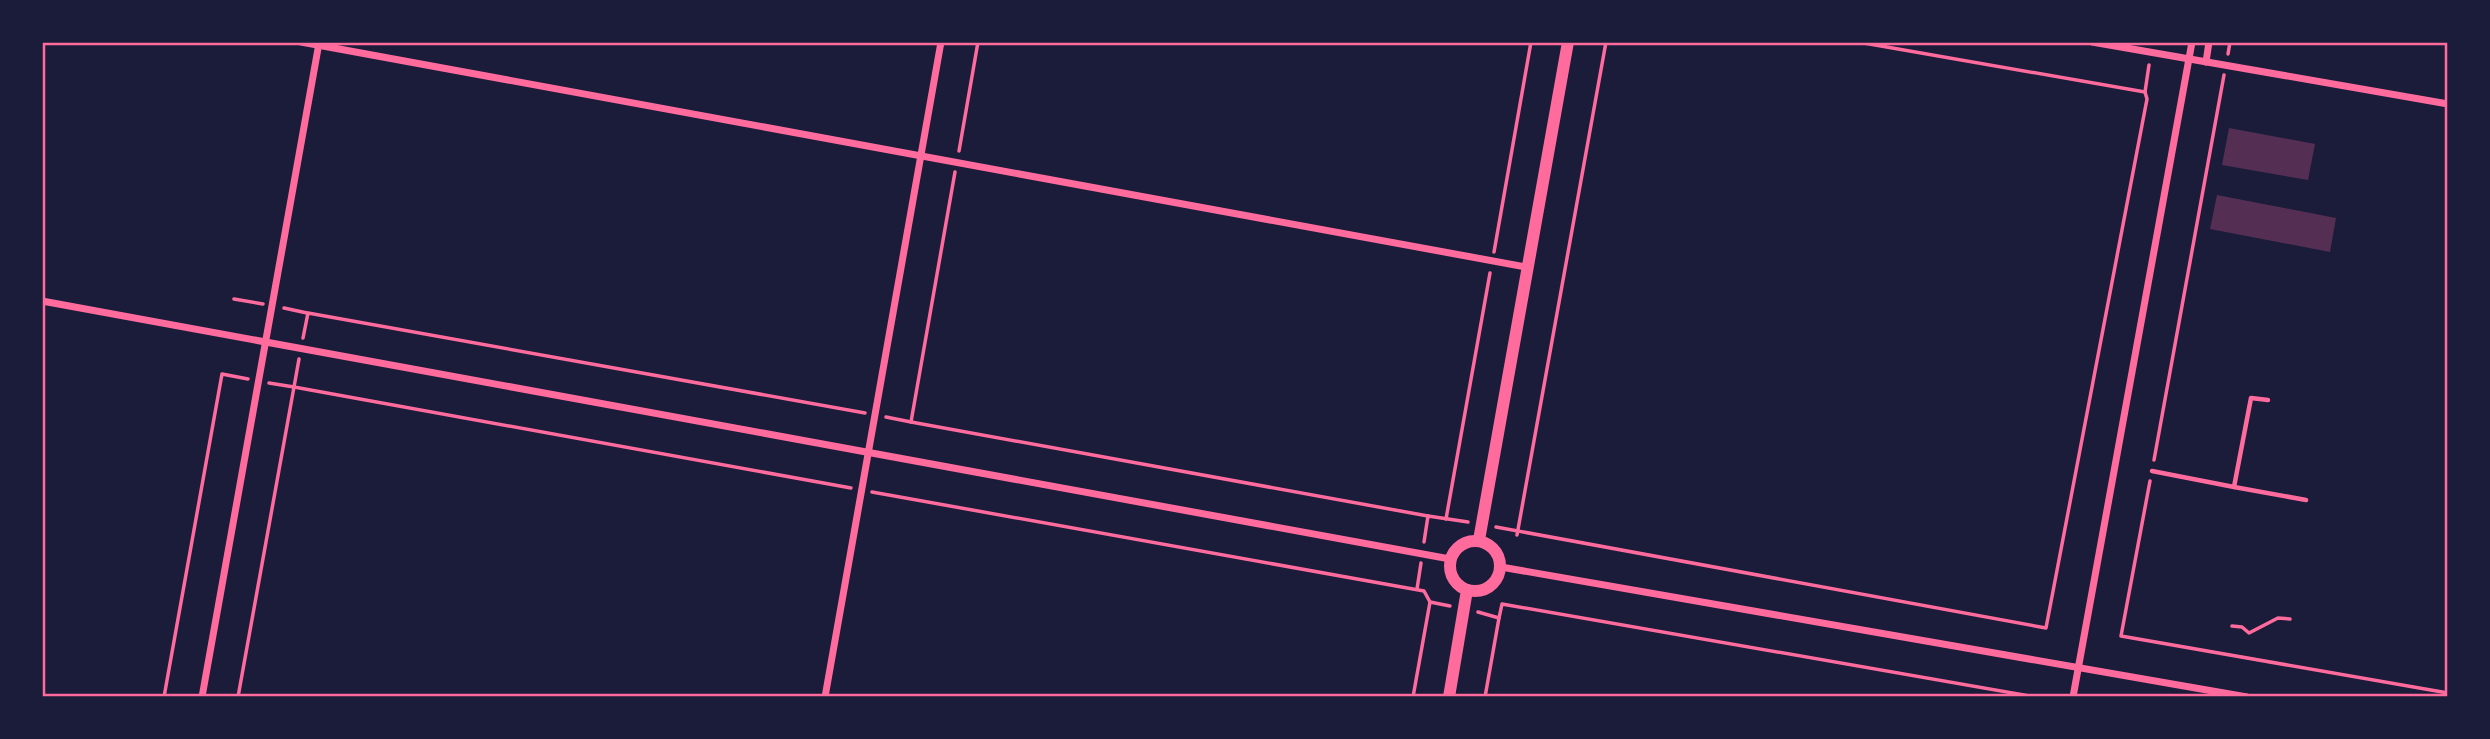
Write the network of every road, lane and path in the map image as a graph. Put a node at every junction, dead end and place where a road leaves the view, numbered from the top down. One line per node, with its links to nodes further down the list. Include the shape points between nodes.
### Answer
1 (302, 42): 12 (street)
2 (941, 42): 19 (street)
3 (978, 42): 20 (path)
4 (1531, 42): 21 (path)
5 (1568, 42): 22 (main road)
6 (1606, 42): 40 (path)
7 (1858, 42): 17 (path)
8 (2092, 42): 13 (street)
9 (2192, 42): 14 (street)
10 (2209, 42): 15 (street)
11 (2230, 42): 16 (path)
12 (319, 43): 19 (street); 24 (street)
13 (2151, 52): 14 (street); 17 (path)
14 (2189, 59): 15 (street); 52 (street)
15 (2206, 62): 16 (street)
16 (2226, 65): 18 (street); 32 (path)
17 (2145, 92): 40 (path, via 2046,628)
18 (2448, 104)
19 (922, 155): 20 (street); 29 (street)
20 (957, 161): 21 (street); 30 (path)
21 (1493, 260): 22 (street); 38 (path)
22 (1527, 267): 39 (main road)
23 (42, 301): 24 (street)
24 (267, 342): 31 (street); 55 (street)
25 (222, 374): 54 (path)
26 (294, 387): 56 (path)
27 (2268, 400): 34 (lane, via 2251,398)
28 (839, 409): 29 (path)
29 (875, 415): 30 (path); 31 (street)
30 (911, 422): 37 (path)
31 (868, 452): 35 (street); 42 (street)
32 (2152, 471): 34 (lane); 53 (path, via 2121,636)
33 (826, 483): 35 (path)
34 (2234, 486): 36 (lane)
35 (861, 490): 45 (path); 57 (street)
36 (2306, 500)
37 (1428, 516): 38 (path); 42 (path)
38 (1446, 519): 39 (path)
39 (1483, 524): 40 (path); 41 (main road)
40 (1517, 533)
41 (1479, 540): 43 (main road, via 1461,544); 44 (main road, via 1495,550)
42 (1423, 554): 43 (street); 45 (path)
43 (1450, 559): 46 (main road, via 1453,578)
44 (1501, 567): 46 (main road, via 1493,584); 52 (street)
45 (1417, 589): 47 (path, via 1424,591)
46 (1467, 590): 48 (main road)
47 (1430, 602): 48 (path); 58 (path)
48 (1465, 609): 49 (path); 59 (main road)
49 (1499, 618): 60 (path); 61 (path, via 1502,604)
50 (2291, 619): 51 (path, via 2278,618 2249,633)
51 (2232, 626)
52 (2078, 668): 62 (street); 63 (street)
53 (2448, 693)
54 (164, 697)
55 (202, 697)
56 (238, 697)
57 (825, 697)
58 (1413, 697)
59 (1449, 697)
60 (1485, 697)
61 (2036, 697)
62 (2073, 697)
63 (2248, 697)

